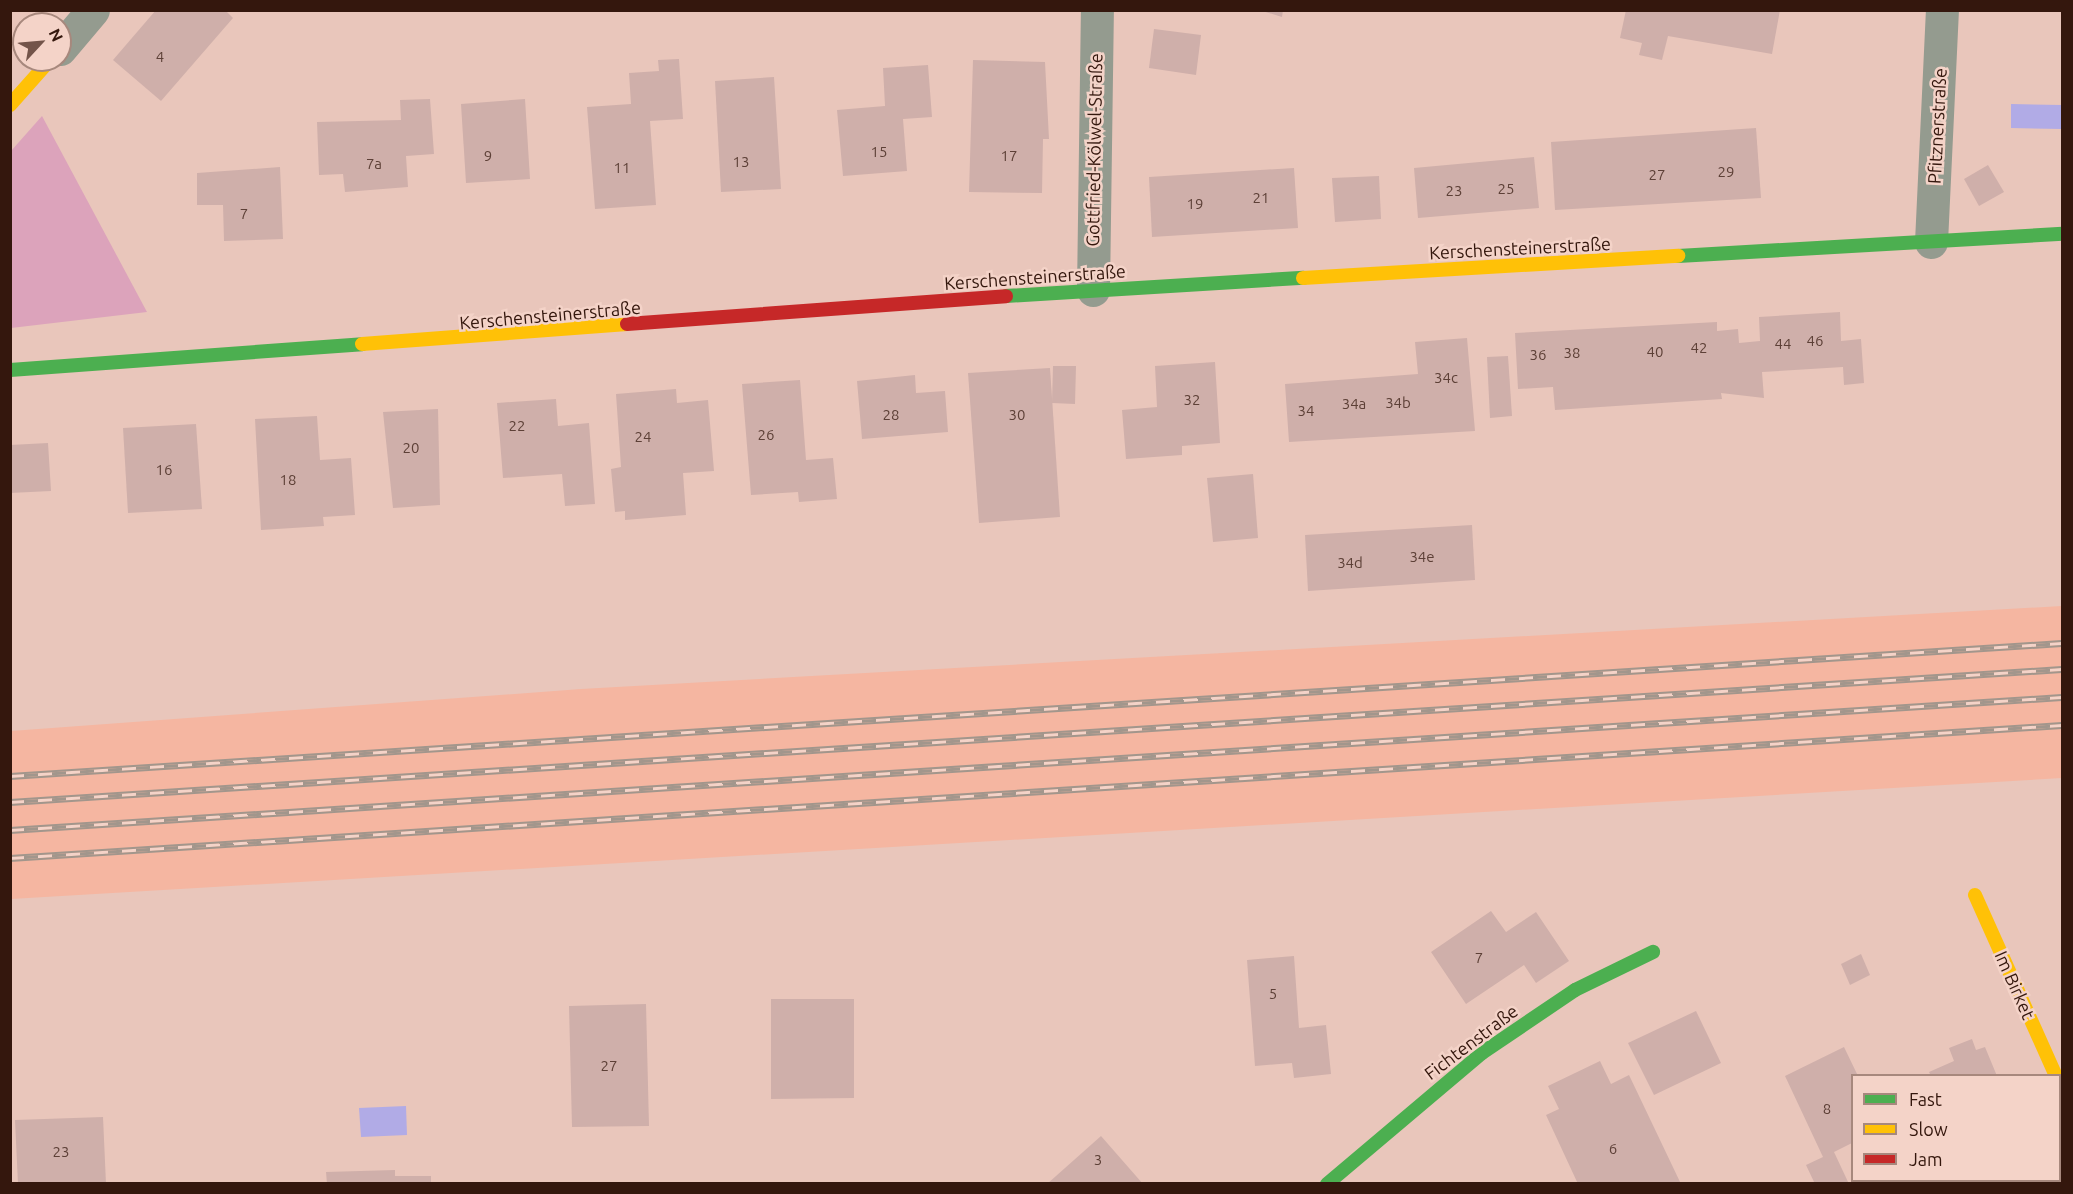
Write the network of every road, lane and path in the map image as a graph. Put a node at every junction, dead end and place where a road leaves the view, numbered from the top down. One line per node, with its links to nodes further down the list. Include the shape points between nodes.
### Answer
1 (93, 10): 4 (street)
2 (1097, 10): 9 (street, Gottfried-Kölwel-Straße)
3 (1942, 10): 8 (street, Pfitznerstraße)
4 (72, 35)
5 (39, 72): 6 (street)
6 (10, 105)
7 (2062, 234): 8 (street, Kerschensteinerstraße)
8 (1931, 242): 9 (street, Kerschensteinerstraße)
9 (1093, 290): 10 (street, Kerschensteinerstraße)
10 (10, 370)
11 (1975, 895): 13 (street, Im Birket)
12 (1653, 952): 14 (street, Fichtenstraße, via 1575,990 1482,1053)
13 (2055, 1074)
14 (1327, 1184)

